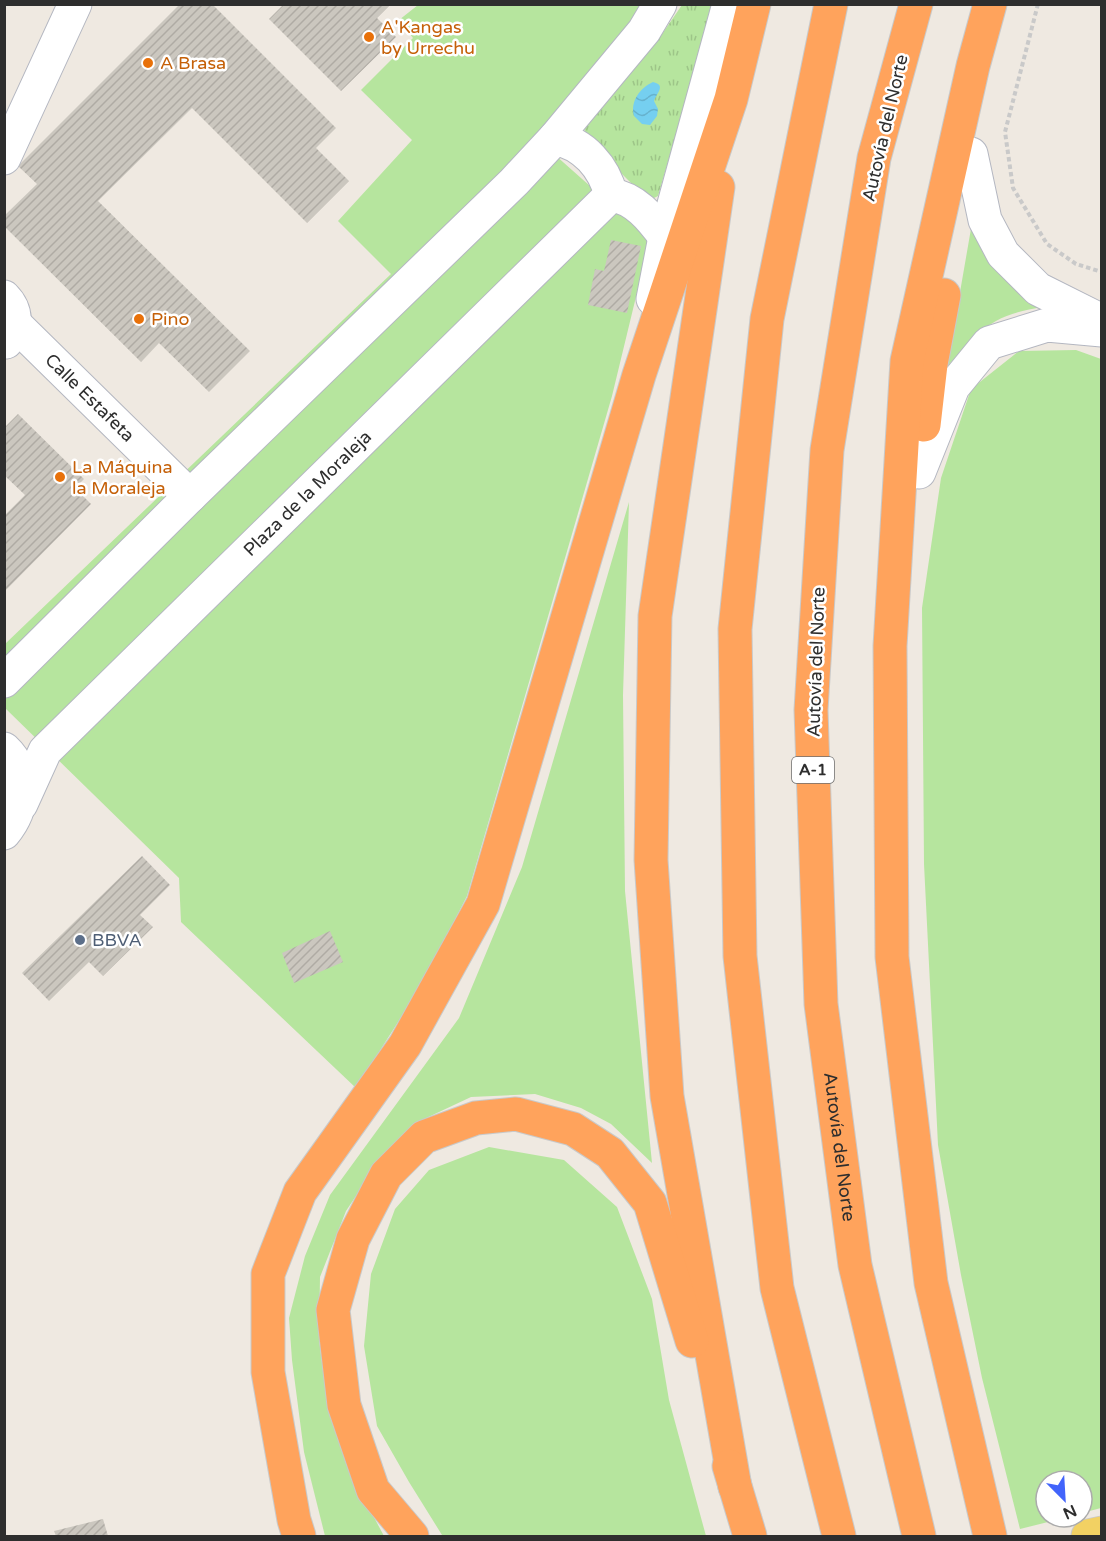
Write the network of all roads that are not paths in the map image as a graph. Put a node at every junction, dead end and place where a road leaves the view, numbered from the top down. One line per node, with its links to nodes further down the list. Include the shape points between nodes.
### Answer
1 (75, 4): 12 (street)
2 (660, 4): 10 (street, via 644,31)
3 (729, 4): 14 (street)
4 (754, 4): 9 (highway)
5 (831, 4): 33 (highway, via 767,319 735,629 740,956 777,1288)
6 (916, 4): 34 (highway, Autovía del Norte / A-1, via 874,158 827,450 811,710 822,1016 855,1265)
7 (990, 4): 8 (highway)
8 (973, 66): 11 (highway); 21 (highway, via 907,361)
9 (731, 99): 18 (highway); 27 (highway, via 655,616 651,860 667,1096)
10 (555, 138): 13 (street, via 568,141 600,167); 20 (street)
11 (971, 154): 15 (street, via 985,220 1003,254 1038,289); 19 (highway, via 931,364)
12 (4, 158)
13 (611, 195): 14 (street, via 622,196 637,206); 24 (street, Plaza de la Moraleja, via 45,752)
14 (665, 237): 18 (street)
15 (1101, 321)
16 (8, 322): 20 (street, Calle Estafeta)
17 (1101, 330): 19 (street, via 1047,325 989,343 953,387)
18 (639, 375): 26 (highway, via 483,904 405,1045 300,1192 268,1274 268,1372)
19 (919, 472): 21 (highway)
20 (190, 496): 22 (street)
21 (890, 646): 35 (highway, via 892,957 932,1283)
22 (4, 681)
23 (4, 749): 24 (street, via 17,768)
24 (21, 804): 25 (street, Plaza de la Moraleja, via 14,822)
25 (4, 833)
26 (277, 1423): 29 (highway); 30 (highway)
27 (735, 1487): 31 (highway, via 650,1203 610,1153 573,1129 516,1114 476,1118 424,1137 386,1175 353,1239 333,1310 344,1406 373,1490); 32 (highway)
28 (1101, 1533): 36 (main road)
29 (299, 1536)
30 (314, 1536)
31 (412, 1536)
32 (750, 1536)
33 (839, 1536)
34 (919, 1536)
35 (990, 1536)
36 (1088, 1536)

